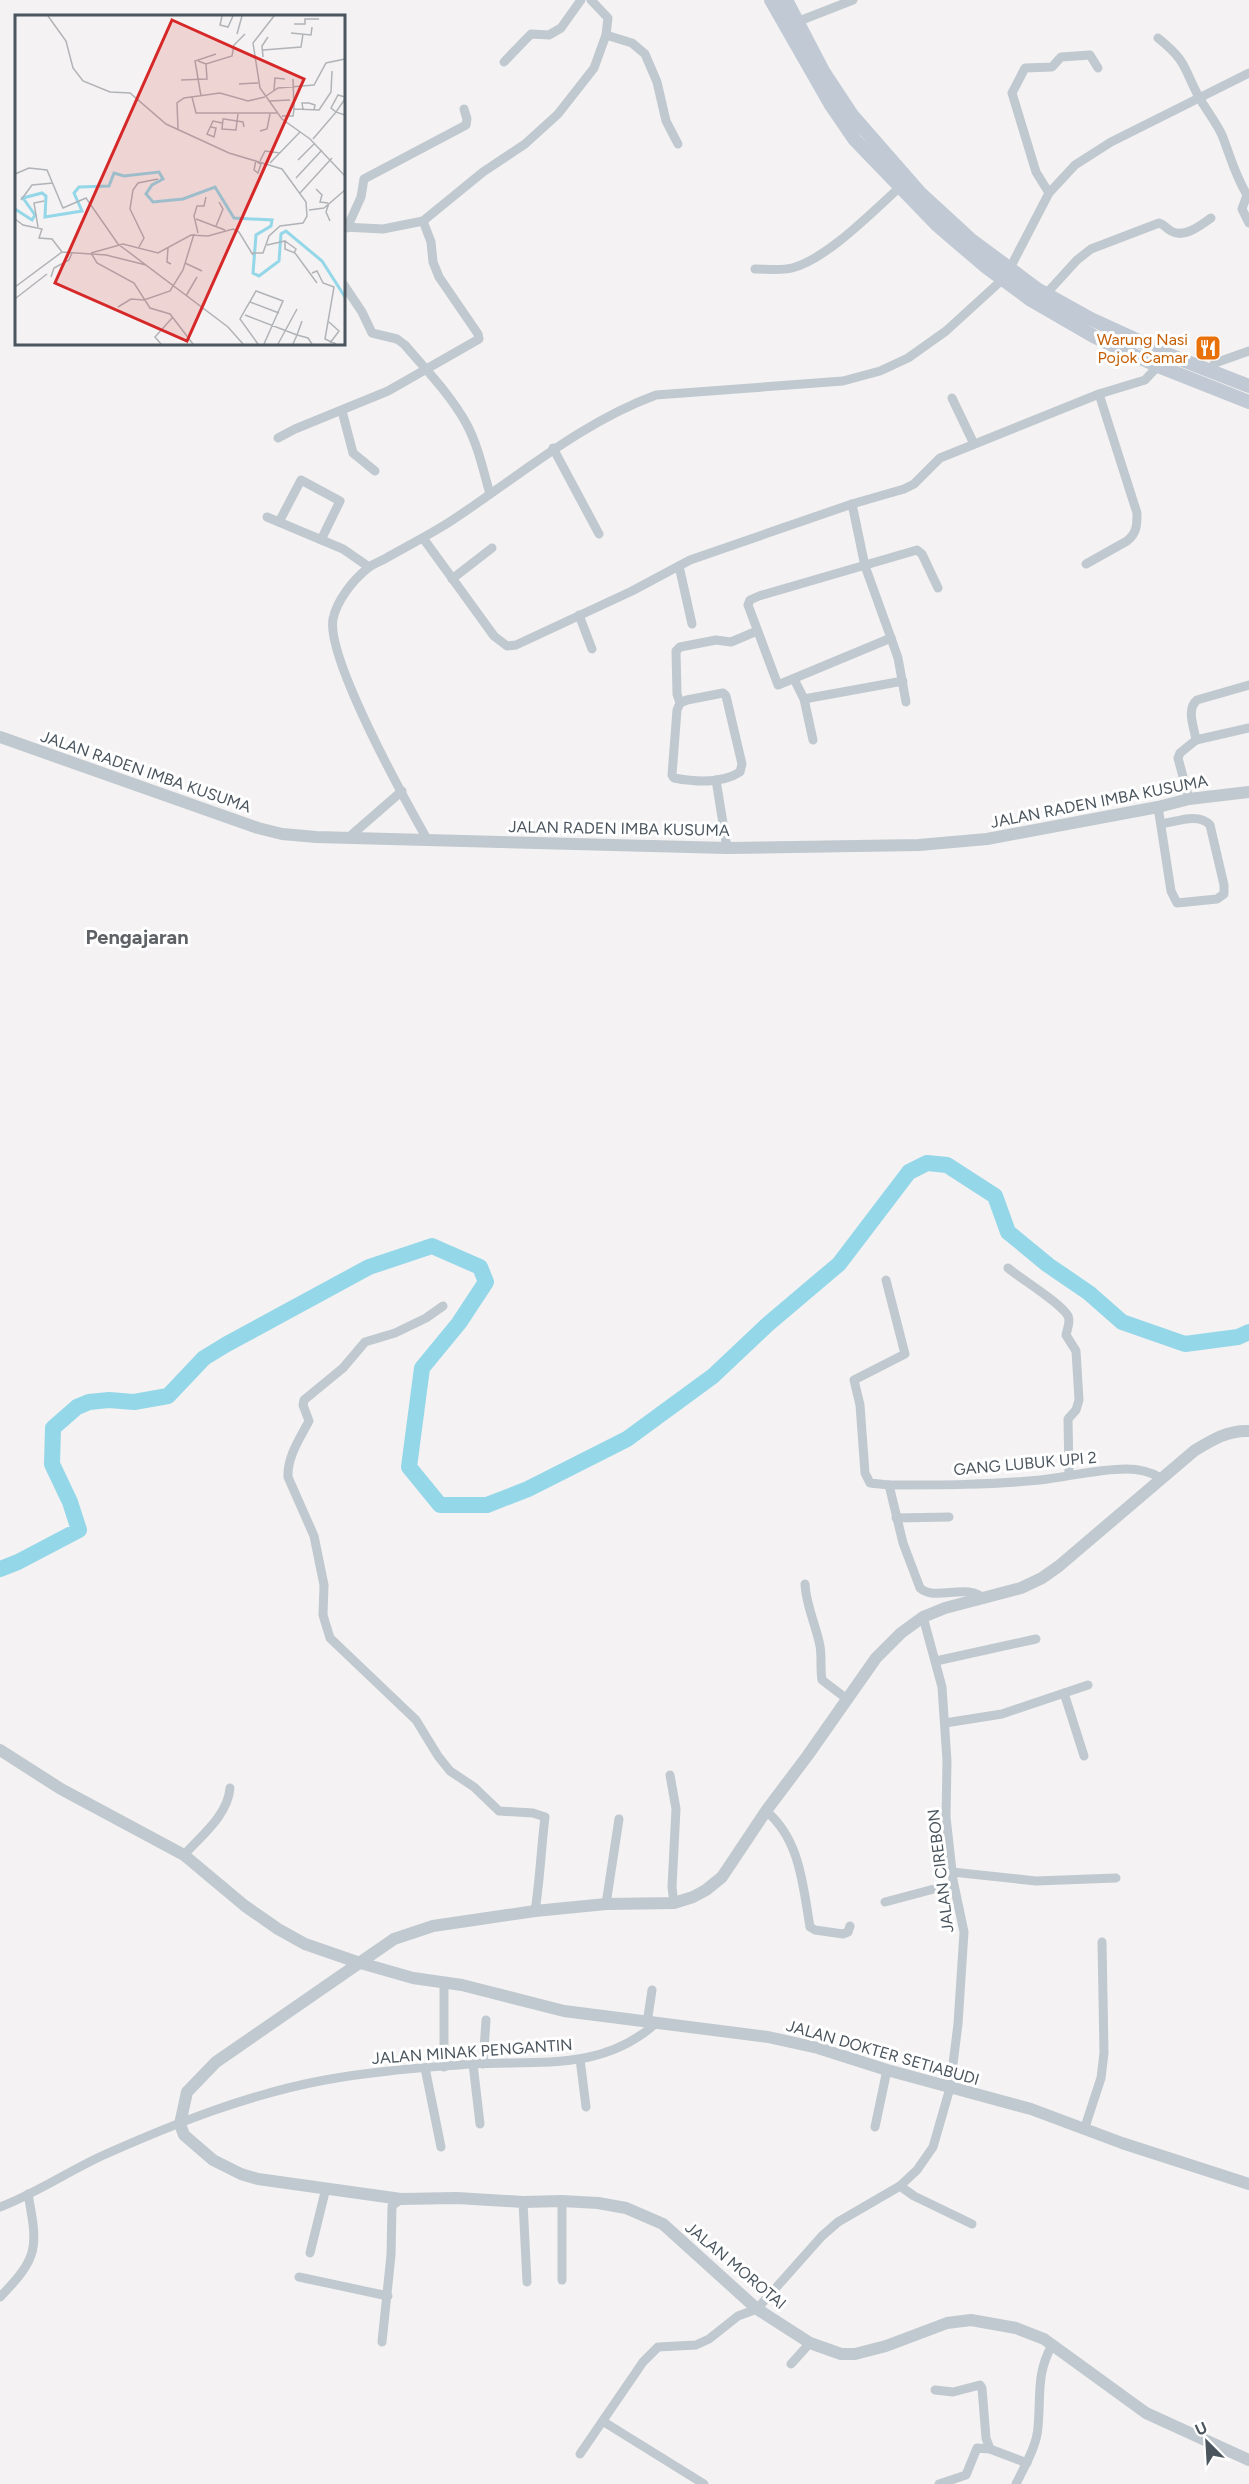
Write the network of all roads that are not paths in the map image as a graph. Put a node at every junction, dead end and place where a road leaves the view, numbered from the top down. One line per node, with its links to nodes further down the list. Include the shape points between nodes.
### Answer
1 (581, 0): 9 (street, via 561,28 549,35 531,34)
2 (591, 0): 7 (street, via 608,18)
3 (771, 0): 6 (main road)
4 (853, 0): 6 (street)
5 (790, 1): 6 (main road)
6 (791, 24): 14 (main road)
7 (606, 35): 15 (street, via 632,43 645,54 657,82 666,121); 20 (street, via 594,68 558,114)
8 (1158, 38): 12 (street, via 1177,53)
9 (504, 62)
10 (1098, 68): 17 (street, via 1090,55 1061,57 1052,67 1025,68 1012,93 1036,172)
11 (1249, 73): 12 (street)
12 (1200, 98): 17 (street, via 1111,142 1075,165); 21 (street, via 1221,133 1234,173 1246,194 1242,209)
13 (464, 109): 22 (street, via 466,125 364,179 361,197)
14 (860, 136): 16 (main road); 19 (main road)
15 (678, 144)
16 (899, 188): 19 (main road); 23 (street, via 853,229 808,261 790,268)
17 (1050, 193): 24 (street)
18 (1211, 218): 26 (street, via 1181,233 1159,223 1091,249)
19 (941, 221): 24 (main road)
20 (423, 222): 22 (street, via 383,229); 31 (street, via 440,277 479,339)
21 (1249, 223)
22 (345, 227)
23 (755, 269)
24 (1006, 274): 26 (main road); 40 (street, via 946,331 909,358 880,371 843,381 656,395)
25 (345, 286): 31 (street, via 372,333 405,345)
26 (1038, 294): 27 (main road); 29 (main road)
27 (1141, 343): 29 (main road); 32 (main road)
28 (1249, 351): 32 (street, via 1215,363)
29 (1134, 356): 30 (main road)
30 (1158, 366): 34 (street, via 1145,380); 36 (main road)
31 (427, 370): 37 (street); 42 (street, via 465,423 479,453)
32 (1209, 371): 33 (main road)
33 (1249, 386)
34 (1099, 394): 39 (street); 50 (street, via 1137,513 1137,526 1127,541)
35 (952, 398): 39 (street)
36 (1249, 402)
37 (342, 411): 38 (street); 41 (street, via 353,453)
38 (278, 438)
39 (974, 444): 43 (street, via 940,458 914,484)
40 (553, 448): 42 (street); 46 (street)
41 (375, 471)
42 (490, 495): 47 (street)
43 (852, 504): 51 (street); 53 (street, via 721,548)
44 (267, 517): 45 (street)
45 (279, 522): 48 (street); 48 (street, via 301,480 340,501)
46 (599, 534)
47 (423, 538): 52 (street); 54 (street)
48 (321, 540): 52 (street)
49 (492, 548): 54 (street)
50 (1086, 564)
51 (865, 566): 55 (street, via 917,550); 58 (street, via 750,600 748,605); 59 (street)
52 (369, 567): 72 (street, via 348,588 337,607 333,635 350,686)
53 (679, 567): 56 (street); 57 (street)
54 (452, 579): 56 (street, via 494,636 507,646)
55 (938, 588)
56 (579, 615): 60 (street)
57 (692, 624)
58 (757, 631): 61 (street, via 776,683); 66 (street, via 730,642 716,640 680,647 676,651)
59 (891, 638): 61 (street); 62 (street)
60 (592, 649)
61 (794, 679): 64 (street)
62 (903, 681): 64 (street); 65 (street)
63 (1249, 685): 70 (street, via 1192,704)
64 (804, 699): 69 (street)
65 (906, 702)
66 (680, 704): 71 (street, via 672,775 686,780); 71 (street, via 715,693 726,696 742,764 741,772)
67 (1249, 728): 70 (street)
68 (0, 737): 77 (street, JALAN RADEN IMBA KUSUMA, via 258,828 282,834)
69 (813, 740)
70 (1196, 740): 74 (street, via 1178,758)
71 (716, 780): 79 (street)
72 (402, 791): 77 (street); 78 (street)
73 (1249, 792): 74 (street, JALAN RADEN IMBA KUSUMA)
74 (1189, 799): 75 (street, JALAN RADEN IMBA KUSUMA)
75 (1158, 807): 76 (street); 79 (street, JALAN RADEN IMBA KUSUMA, via 987,839 919,845)
76 (1161, 825): 76 (street, via 1171,891 1177,903 1217,899 1224,894 1210,825 1205,819)
77 (348, 838): 78 (street, JALAN RADEN IMBA KUSUMA)
78 (427, 839): 79 (street, JALAN RADEN IMBA KUSUMA)
79 (727, 848)
80 (1008, 1268): 84 (street, via 1068,1316 1066,1335 1076,1351 1078,1400 1068,1419)
81 (886, 1280): 86 (street, via 905,1354 856,1377 854,1383 860,1405 865,1473 870,1483)
82 (443, 1306): 111 (street, via 395,1333 364,1342 343,1368 304,1400 309,1421 287,1467 288,1477 314,1536 324,1585 323,1615 330,1638 416,1720 450,1771 499,1811 544,1817)
83 (1249, 1431): 85 (street, via 1236,1430 1216,1437)
84 (1069, 1474): 85 (street, GANG LUBUK UPI 2, via 1127,1469 1153,1473); 86 (street, GANG LUBUK UPI 2, via 968,1486)
85 (1161, 1479): 90 (street, via 1042,1578)
86 (889, 1485): 88 (street)
87 (949, 1517): 88 (street)
88 (896, 1518): 90 (street, via 925,1592 964,1592)
89 (805, 1584): 96 (street, via 820,1648 822,1680)
90 (984, 1599): 91 (street)
91 (923, 1617): 93 (street, JALAN CIREBON); 96 (street, via 876,1658)
92 (1036, 1639): 93 (street)
93 (936, 1661): 97 (street, JALAN CIREBON)
94 (1088, 1685): 95 (street)
95 (1064, 1693): 97 (street, via 1002,1714); 99 (street)
96 (847, 1699): 102 (street)
97 (945, 1722): 105 (street, JALAN CIREBON, via 946,1817)
98 (0, 1750): 104 (street, JALAN DOKTER SETIABUDI, via 61,1789)
99 (1084, 1756)
100 (670, 1775): 109 (street, via 676,1809)
101 (230, 1788): 104 (street, via 222,1812)
102 (766, 1811): 109 (street, via 722,1877 693,1897); 112 (street, via 774,1817 799,1861 810,1927 843,1934)
103 (619, 1819): 110 (street)
104 (184, 1855): 114 (street, JALAN DOKTER SETIABUDI, via 278,1929 304,1944)
105 (952, 1872): 106 (street, via 1036,1881); 107 (street, JALAN CIREBON)
106 (1116, 1878)
107 (953, 1884): 108 (street); 124 (street, JALAN CIREBON, via 964,1932)
108 (885, 1902)
109 (674, 1903): 110 (street)
110 (606, 1904): 111 (street)
111 (535, 1911): 114 (street, via 433,1926 394,1939)
112 (849, 1926)
113 (1102, 1942): 129 (street, via 1104,2053 1101,2078)
114 (357, 1962): 118 (street, JALAN DOKTER SETIABUDI, via 564,2011); 126 (street, via 216,2062 187,2092)
115 (444, 1989): 121 (street)
116 (652, 1990): 118 (street)
117 (486, 2020): 120 (street)
118 (651, 2023): 119 (street, JALAN MINAK PENGANTIN, via 628,2044); 123 (street, JALAN DOKTER SETIABUDI, via 768,2037)
119 (580, 2059): 120 (street, JALAN MINAK PENGANTIN); 125 (street)
120 (478, 2064): 121 (street, JALAN MINAK PENGANTIN); 127 (street)
121 (444, 2067): 122 (street, JALAN MINAK PENGANTIN)
122 (425, 2068): 126 (street, JALAN MINAK PENGANTIN, via 297,2086); 130 (street)
123 (886, 2070): 124 (street, JALAN DOKTER SETIABUDI); 128 (street)
124 (950, 2088): 129 (street, JALAN DOKTER SETIABUDI, via 1031,2109); 132 (street, JALAN CIREBON, via 933,2146)
125 (586, 2107)
126 (180, 2124): 133 (street, JALAN MOROTAI, via 183,2135 233,2171 258,2179); 134 (street, JALAN MINAK PENGANTIN, via 106,2154)
127 (480, 2124)
128 (875, 2127)
129 (1084, 2130): 131 (street, JALAN DOKTER SETIABUDI)
130 (441, 2147)
131 (1249, 2184)
132 (900, 2186): 139 (street); 146 (street, JALAN CIREBON, via 838,2222)
133 (326, 2188): 135 (street, JALAN MOROTAI); 140 (street)
134 (28, 2194): 138 (street, JALAN MINAK PENGANTIN); 145 (street, via 35,2248 21,2276)
135 (401, 2199): 137 (street, JALAN MOROTAI); 144 (street, via 392,2206)
136 (562, 2201): 137 (street, JALAN MOROTAI); 142 (street); 146 (street, JALAN MOROTAI, via 626,2208 663,2224)
137 (523, 2202): 143 (street)
138 (0, 2207)
139 (972, 2224)
140 (310, 2253)
141 (298, 2277): 144 (street)
142 (562, 2280)
143 (527, 2282)
144 (387, 2296): 147 (street)
145 (0, 2297)
146 (757, 2309): 148 (street, JALAN MOROTAI); 152 (street, via 738,2316 702,2342 658,2347 643,2362)
147 (382, 2342)
148 (810, 2343): 149 (street, JALAN MOROTAI, via 841,2354 855,2354 947,2323 971,2320 1016,2328); 150 (street)
149 (1052, 2345): 155 (street, JALAN MOROTAI, via 1146,2413); 156 (street, via 1042,2362 1038,2429)
150 (791, 2364)
151 (935, 2390): 153 (street, via 953,2392 980,2385)
152 (604, 2422): 154 (street); 157 (street)
153 (990, 2449): 156 (street); 158 (street, via 977,2448 969,2472)
154 (580, 2454)
155 (1249, 2460)
156 (1027, 2463): 159 (street)
157 (704, 2484)
158 (939, 2484)
159 (1016, 2484)

